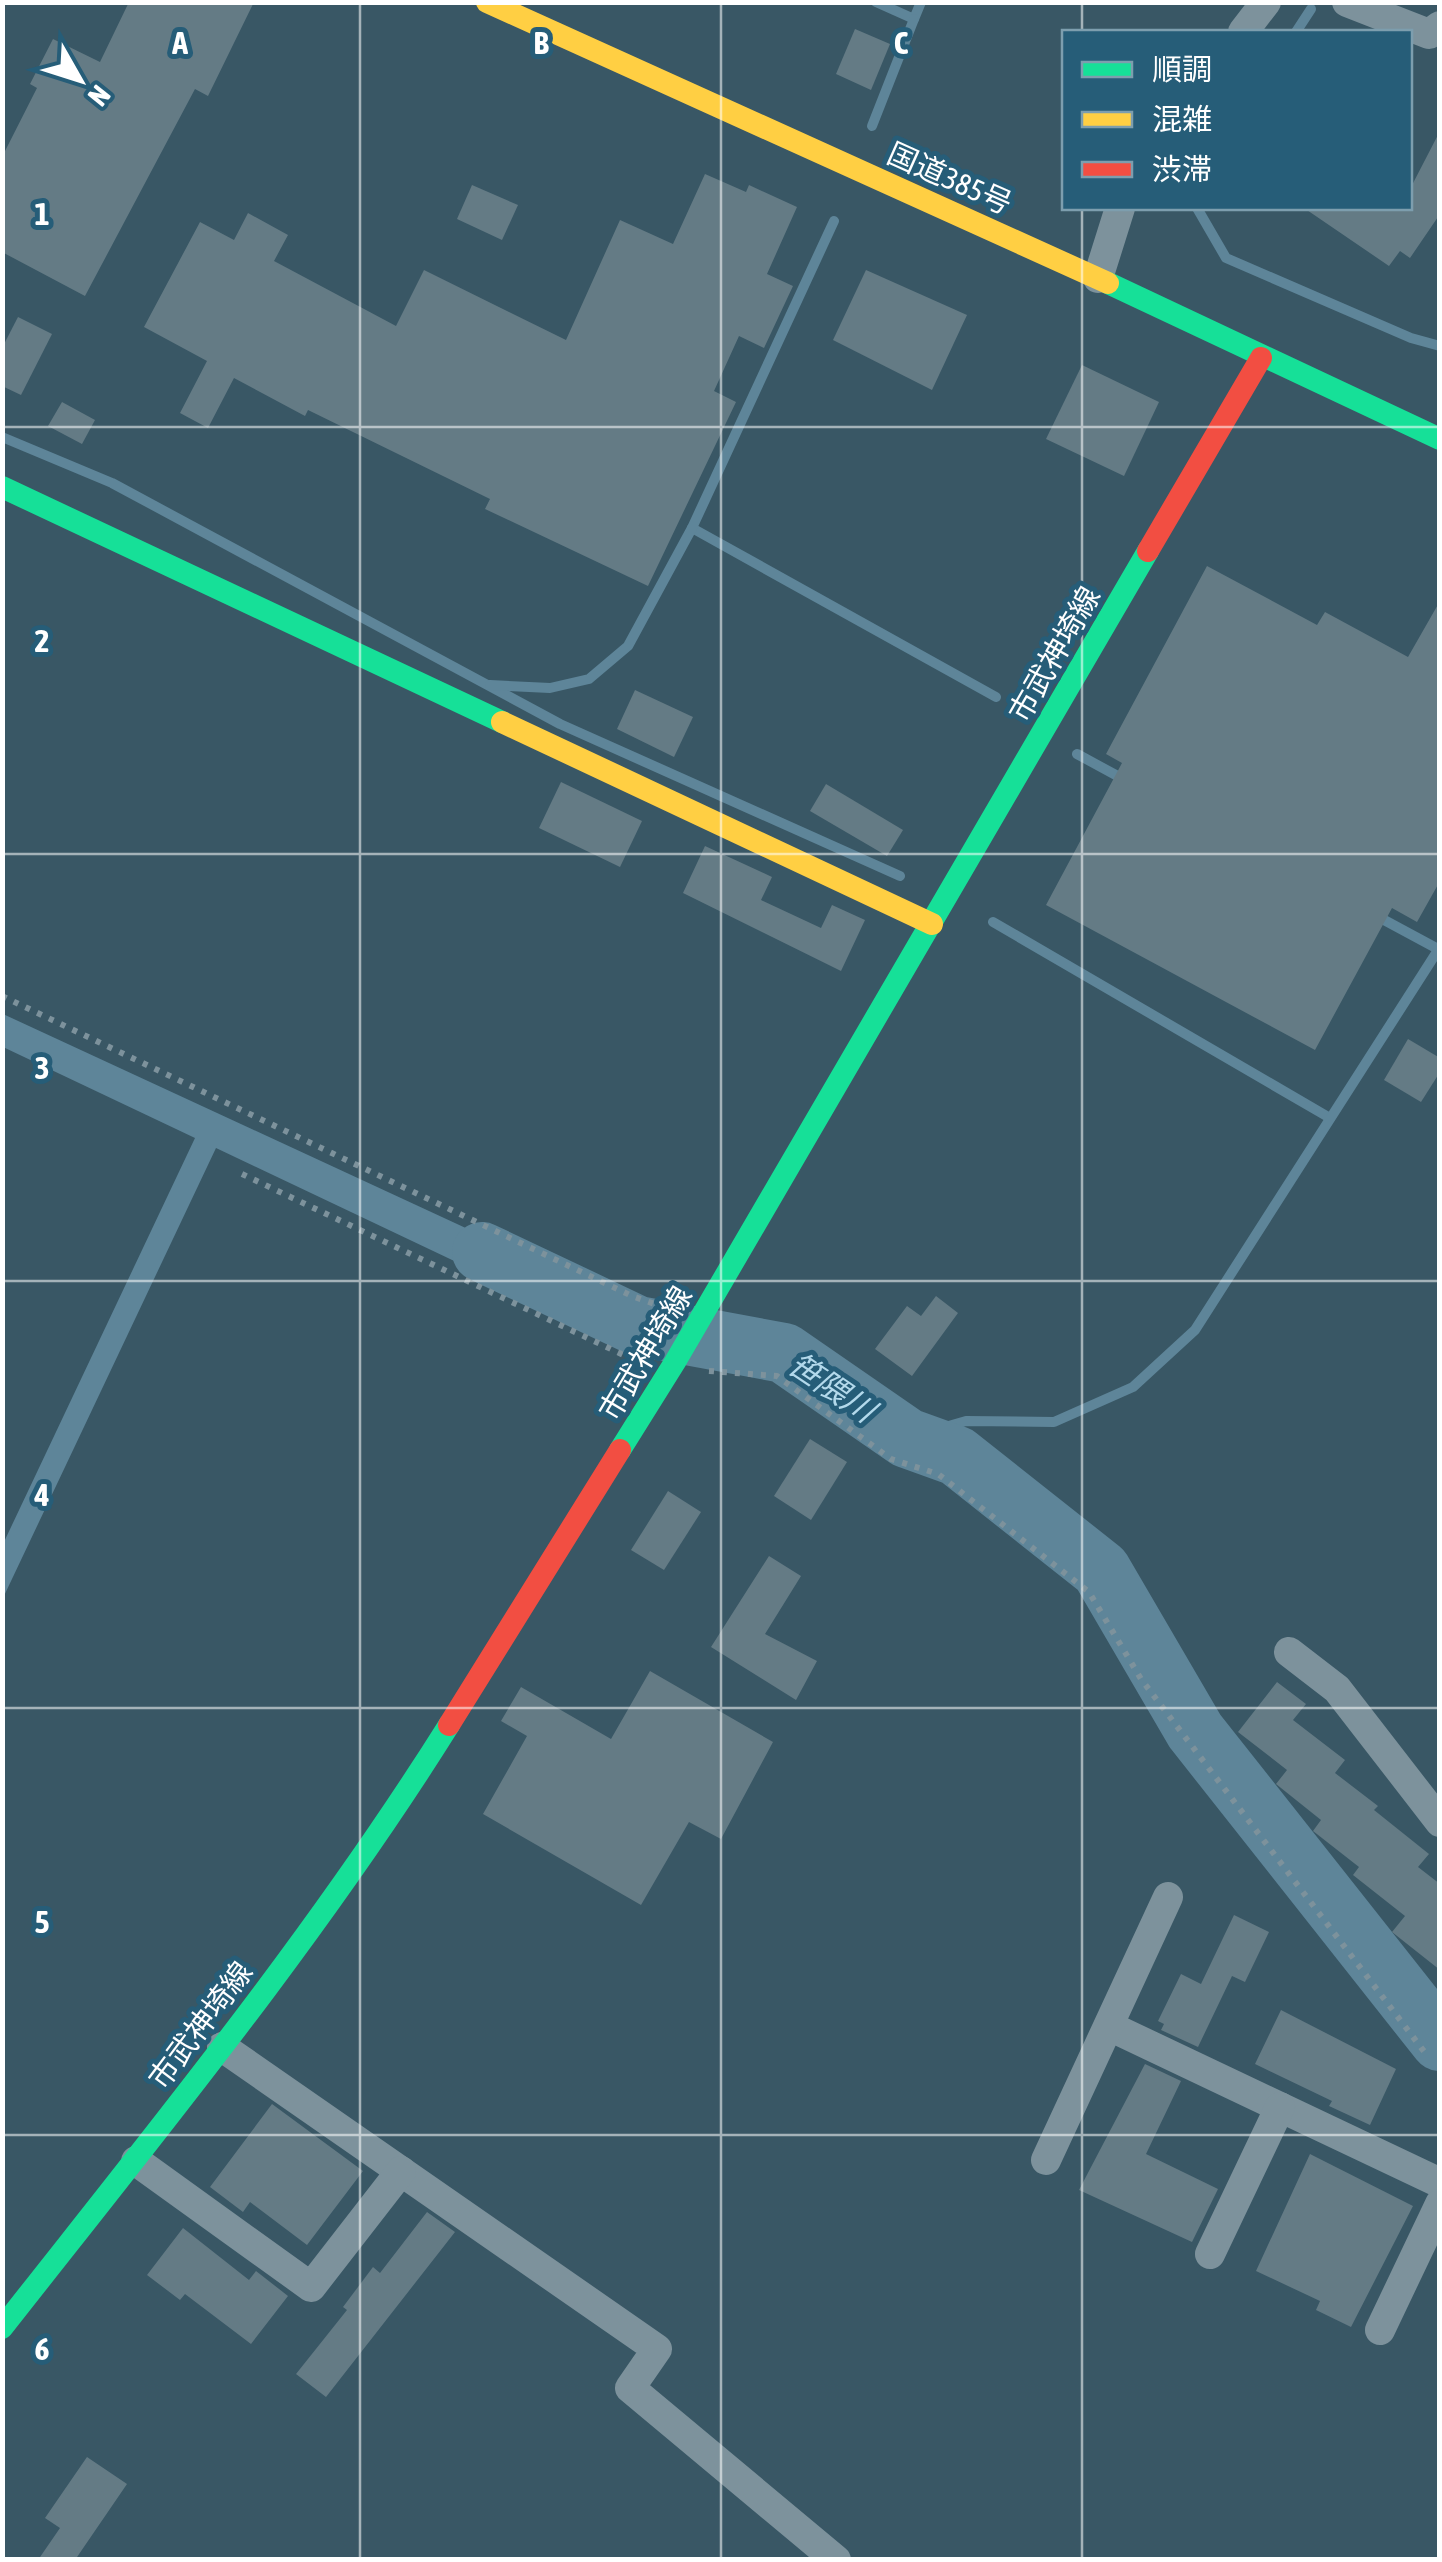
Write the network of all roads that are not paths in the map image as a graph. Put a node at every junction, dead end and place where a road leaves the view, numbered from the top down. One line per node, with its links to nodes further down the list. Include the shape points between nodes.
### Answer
1 (487, 2): 7 (main road, 国道385号)
2 (1266, 2): 5 (street)
3 (1347, 2): 4 (street, via 1429,34)
4 (1440, 26)
5 (1245, 30)
6 (1119, 210): 7 (street)
7 (1098, 278): 8 (main road, 国道385号)
8 (1262, 358): 9 (main road, 国道385号); 11 (main road, 市武神埼線)
9 (1440, 440)
10 (2, 487): 11 (main road)
11 (932, 924): 16 (main road, 市武神埼線, via 675,1362 408,1790)
12 (1289, 1652): 13 (street, via 1337,1689)
13 (1440, 1822)
14 (1168, 1896): 15 (street)
15 (1108, 2026): 17 (street); 18 (street)
16 (222, 2047): 19 (main road, 市武神埼線); 20 (street)
17 (1280, 2106): 21 (street); 23 (street)
18 (1046, 2160)
19 (136, 2161): 20 (street, via 310,2287); 24 (main road, 市武神埼線)
20 (401, 2171): 26 (street, via 656,2349 630,2388)
21 (1440, 2183)
22 (1440, 2204): 25 (street)
23 (1210, 2254)
24 (2, 2328)
25 (1380, 2330)
26 (836, 2560)

